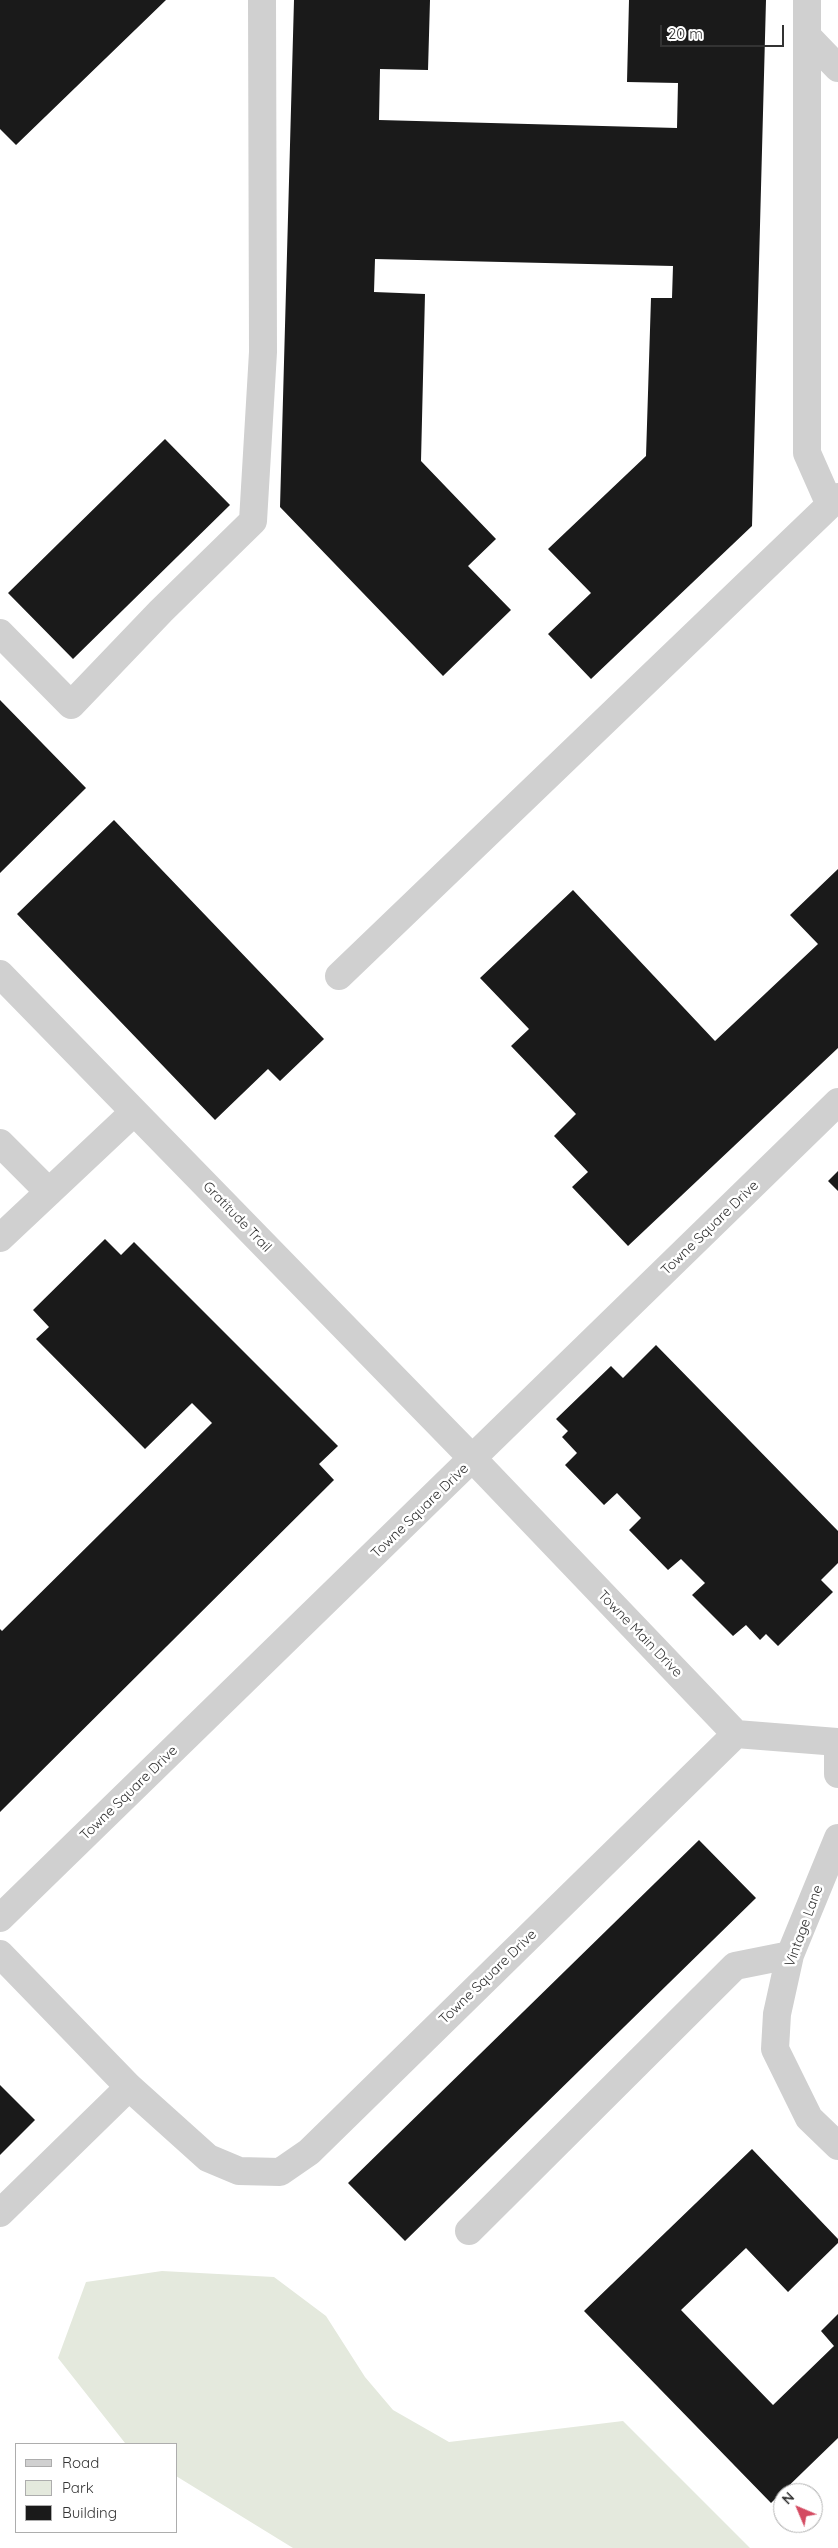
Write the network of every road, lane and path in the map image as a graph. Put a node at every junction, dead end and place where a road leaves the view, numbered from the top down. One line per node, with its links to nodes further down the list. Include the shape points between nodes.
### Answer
1 (262, 0): 6 (street, via 263,352 253,521 71,705)
2 (807, 0): 3 (street)
3 (807, 36): 4 (street); 5 (street, via 807,454)
4 (838, 68)
5 (834, 501): 8 (street)
6 (0, 633)
7 (0, 974): 10 (street, Gratitude Trail)
8 (339, 976)
9 (838, 1102): 14 (street, Towne Square Drive)
10 (134, 1112): 12 (street); 14 (street, Gratitude Trail)
11 (0, 1143): 12 (street)
12 (49, 1192): 13 (street)
13 (0, 1238)
14 (473, 1459): 15 (street, Towne Main Drive); 20 (street, Towne Square Drive)
15 (736, 1734): 16 (street); 23 (street, Towne Square Drive, via 309,2152 280,2172 239,2171 208,2158)
16 (838, 1742)
17 (838, 1756): 18 (street)
18 (838, 1774)
19 (838, 1838): 22 (street, Vintage Lane)
20 (0, 1918)
21 (0, 1954): 23 (street, Towne Square Drive)
22 (790, 1955): 24 (street, Vintage Lane, via 777,2014 775,2049 809,2118); 26 (street, via 735,1966)
23 (128, 2087): 25 (street)
24 (838, 2146)
25 (0, 2213)
26 (469, 2231)

